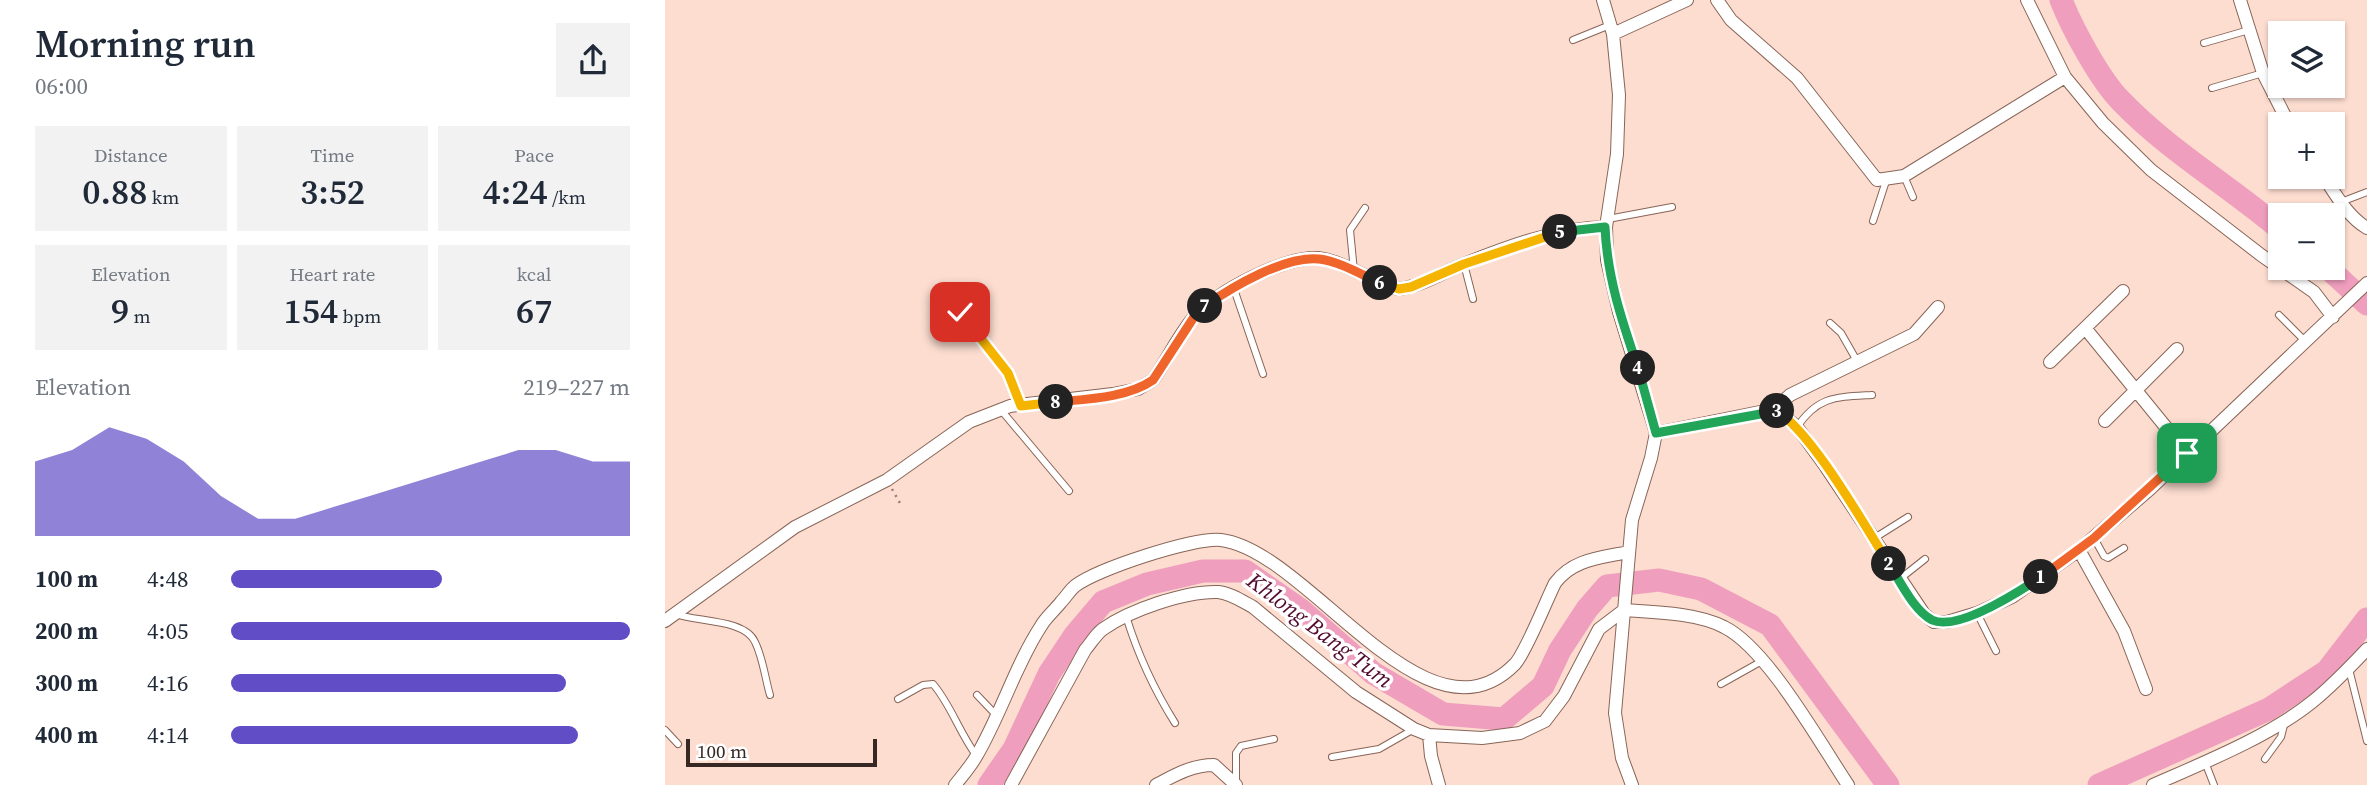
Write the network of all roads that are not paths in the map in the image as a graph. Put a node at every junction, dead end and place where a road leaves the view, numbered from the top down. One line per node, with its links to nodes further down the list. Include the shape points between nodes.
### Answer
1 (1603, 0): 6 (street)
2 (1688, 0): 6 (street)
3 (1717, 0): 15 (street, via 1731,20 1797,78 1877,180)
4 (2027, 0): 11 (street)
5 (2240, 0): 7 (street)
6 (1611, 30): 8 (lane); 23 (street, via 1619,95 1616,166)
7 (2249, 30): 9 (lane); 10 (street)
8 (1573, 40)
9 (2204, 43)
10 (2263, 73): 12 (lane); 13 (street)
11 (2065, 77): 14 (street); 33 (street, via 2151,170 2314,292)
12 (2212, 88)
13 (2283, 112)
14 (1904, 176): 15 (street); 18 (lane)
15 (1886, 181): 22 (lane)
16 (2332, 189): 19 (street)
17 (2367, 192): 19 (lane)
18 (1913, 197)
19 (2340, 202): 24 (street)
20 (1672, 207): 23 (lane)
21 (1365, 208): 26 (lane, via 1350,230)
22 (1873, 221)
23 (1606, 223): 25 (street, via 1551,234); 49 (street, via 1612,285)
24 (2367, 228)
25 (1464, 264): 26 (street, via 1399,289); 30 (lane)
26 (1355, 272): 28 (street, via 1319,258 1299,259)
27 (2367, 283): 33 (street)
28 (1234, 289): 41 (lane); 44 (street, via 1194,317 1147,385)
29 (2123, 291): 36 (street)
30 (1473, 299)
31 (1938, 307): 39 (street, via 1914,334)
32 (960, 312): 44 (lane, via 1008,373)
33 (2336, 314): 37 (street)
34 (2279, 315): 37 (lane)
35 (1830, 323): 39 (lane)
36 (2085, 328): 40 (street); 42 (street)
37 (2306, 342): 50 (street)
38 (2177, 349): 42 (street)
39 (1857, 362): 46 (street, via 1790,395)
40 (2050, 362)
41 (1263, 374)
42 (2136, 391): 47 (street); 50 (street)
43 (1872, 395): 48 (lane, via 1820,402)
44 (1021, 406): 45 (street)
45 (1000, 409): 51 (lane); 63 (street, via 969,422 887,480 795,527)
46 (1775, 409): 48 (street); 49 (street)
47 (2105, 421)
48 (1797, 427): 54 (street)
49 (1656, 433): 57 (street)
50 (2187, 453): 53 (street)
51 (1069, 491)
52 (1908, 517): 54 (lane)
53 (2094, 538): 55 (lane, via 2108,558); 56 (street)
54 (1873, 539): 59 (street)
55 (2124, 548)
56 (2079, 550): 61 (street, via 2012,597); 69 (street, via 2124,631)
57 (1627, 556): 60 (street); 73 (street, via 1576,563 1563,572 1516,663 1495,679 1467,688 1442,686 1413,672 1251,550 1220,540 1161,551 1075,586 1041,626)
58 (1925, 559): 59 (lane)
59 (1899, 579): 61 (street, via 1934,622)
60 (1624, 606): 66 (street, via 1722,625 1746,640); 78 (street, via 1599,629 1556,709 1541,724 1506,737); 92 (street, via 1615,713 1622,758)
61 (1977, 613): 65 (lane)
62 (1126, 616): 75 (lane, via 1137,654); 76 (street, via 1178,599 1229,594 1266,616 1356,692); 88 (street, via 1101,631 1085,650)
63 (668, 617): 70 (lane, via 735,625 748,631)
64 (2367, 649): 67 (street)
65 (1996, 651)
66 (1763, 660): 68 (lane); 86 (street)
67 (2349, 669): 74 (street); 80 (lane)
68 (1721, 684)
69 (2146, 689)
70 (770, 695)
71 (977, 695): 73 (lane)
72 (898, 699): 82 (lane, via 933,684)
73 (997, 716): 82 (street)
74 (2285, 720): 84 (lane, via 2281,737); 85 (street)
75 (1175, 723)
76 (1414, 729): 78 (street); 83 (lane, via 1379,749)
77 (665, 730): 81 (lane)
78 (1430, 736): 91 (street)
79 (1274, 739): 90 (lane, via 1241,746 1236,753)
80 (2367, 741)
81 (678, 744)
82 (977, 756): 87 (street)
83 (1332, 757)
84 (2265, 760)
85 (2205, 762): 93 (street); 94 (lane)
86 (1846, 784)
87 (955, 785)
88 (1011, 785)
89 (1156, 785): 90 (street, via 1183,771 1214,765)
90 (1236, 785)
91 (1439, 785)
92 (1632, 785)
93 (2153, 785)
94 (2214, 785)

